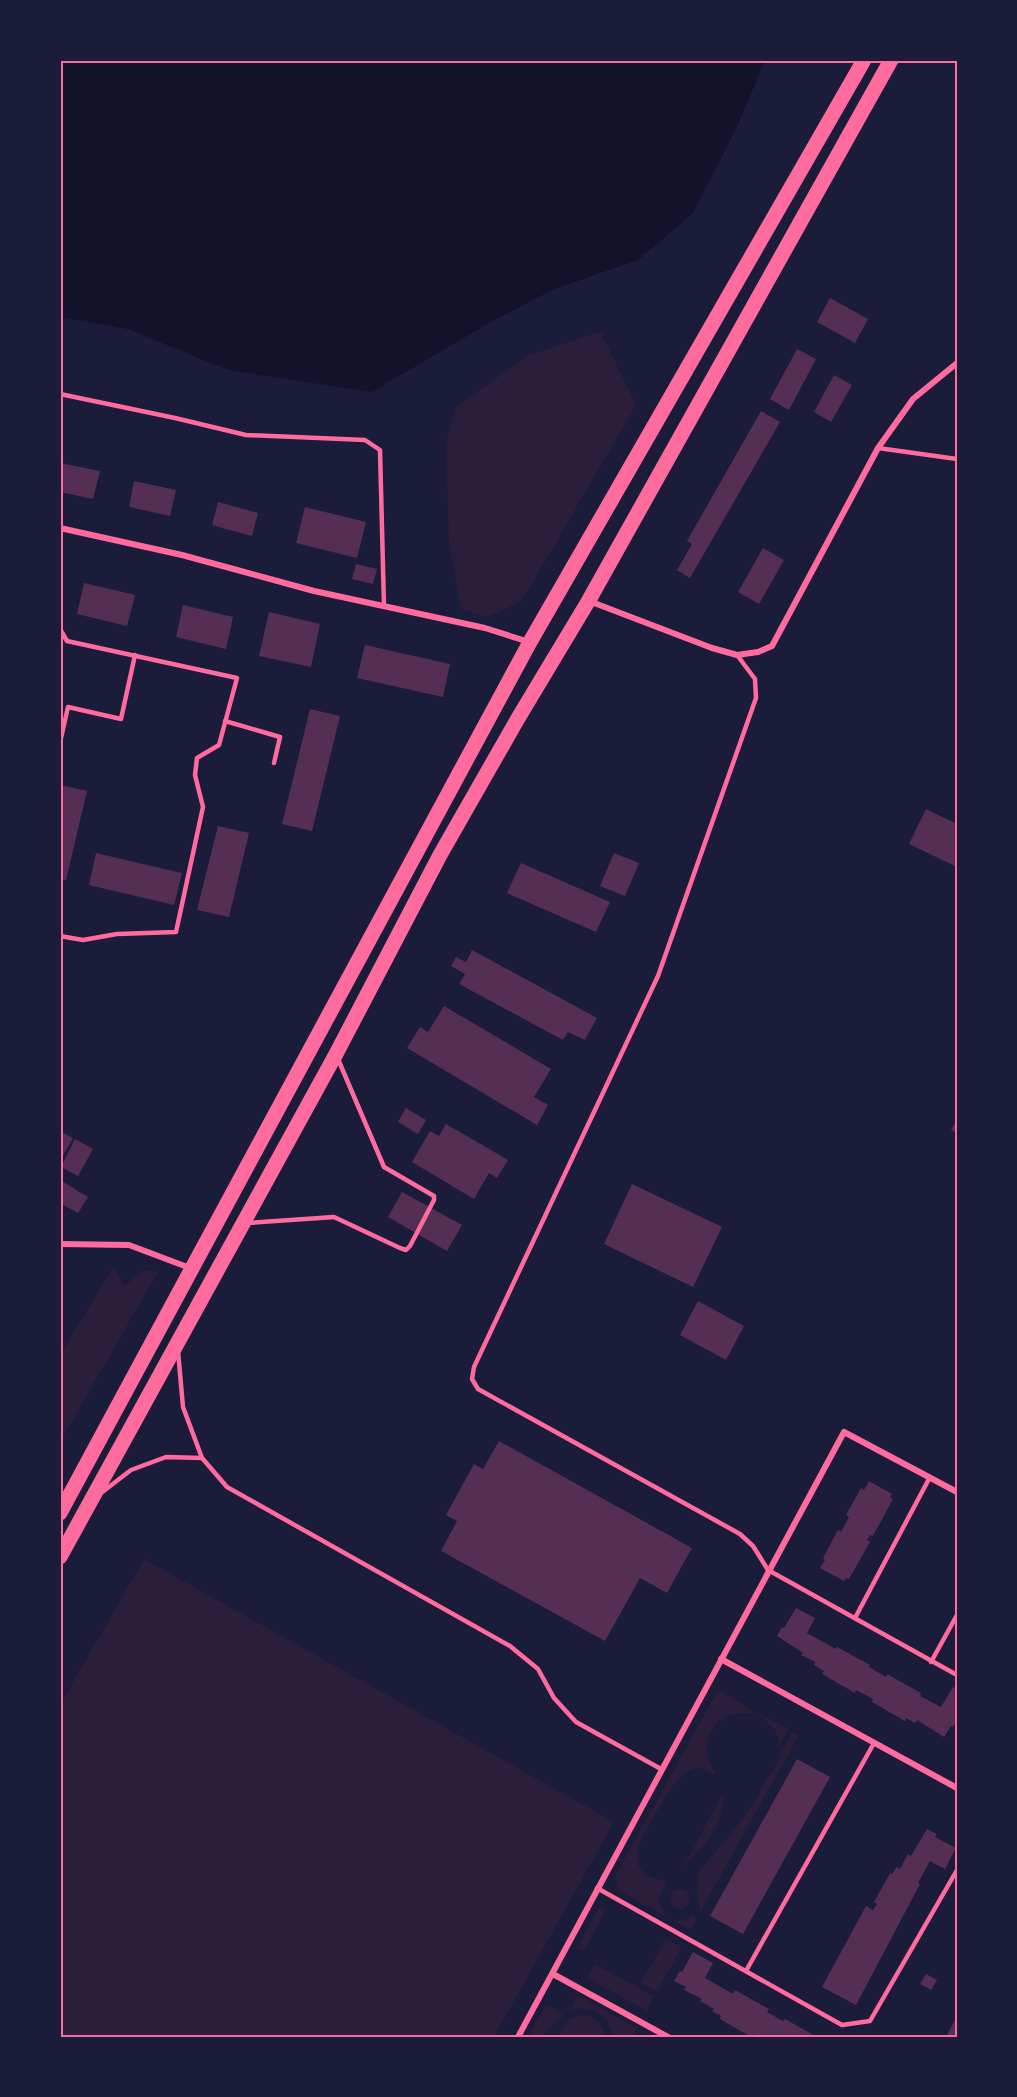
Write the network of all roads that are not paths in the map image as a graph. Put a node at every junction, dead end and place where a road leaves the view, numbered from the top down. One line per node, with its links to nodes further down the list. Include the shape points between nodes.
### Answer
1 (864, 60): 11 (main road)
2 (891, 60): 8 (main road)
3 (957, 363): 5 (street, via 913,399)
4 (60, 394): 9 (lane, via 246,435 365,440 380,450)
5 (878, 448): 6 (lane); 13 (street, via 772,646)
6 (957, 459)
7 (60, 528): 9 (street)
8 (589, 600): 13 (street); 18 (main road, via 440,855)
9 (384, 606): 11 (street)
10 (60, 629): 12 (lane, via 67,641)
11 (530, 642): 21 (main road)
12 (135, 655): 14 (lane, via 237,678); 15 (lane, via 121,719 68,707)
13 (737, 655): 29 (lane, via 755,679 756,698 658,976 474,1367 472,1379 478,1389 740,1533)
14 (225, 721): 16 (lane, via 280,737); 17 (lane, via 219,745 197,758 195,775 203,807 176,932 117,934 83,940)
15 (61, 738)
16 (274, 764)
17 (60, 936)
18 (336, 1054): 19 (main road); 19 (lane, via 384,1167 434,1196 410,1246 406,1250 400,1248 334,1217)
19 (242, 1224): 22 (main road)
20 (60, 1244): 21 (street, via 129,1245)
21 (193, 1269): 27 (main road)
22 (178, 1341): 23 (lane, via 183,1407); 26 (main road)
23 (202, 1458): 26 (lane, via 166,1457 131,1470); 36 (lane, via 227,1487 510,1646 538,1669 554,1698 576,1722)
24 (930, 1478): 25 (street); 29 (street, via 844,1432); 31 (lane)
25 (957, 1492)
26 (90, 1501): 28 (main road)
27 (60, 1513)
28 (60, 1557)
29 (768, 1570): 31 (lane); 32 (street)
30 (957, 1615): 33 (lane)
31 (855, 1618): 33 (lane)
32 (721, 1659): 35 (street); 36 (street)
33 (931, 1662): 34 (lane)
34 (957, 1675)
35 (874, 1743): 37 (street); 40 (lane)
36 (661, 1769): 39 (street)
37 (957, 1788)
38 (957, 1870): 40 (lane, via 870,2021 842,2025)
39 (597, 1887): 40 (lane); 41 (street)
40 (746, 1971)
41 (553, 1974): 42 (street); 43 (street)
42 (518, 2037)
43 (668, 2037)

